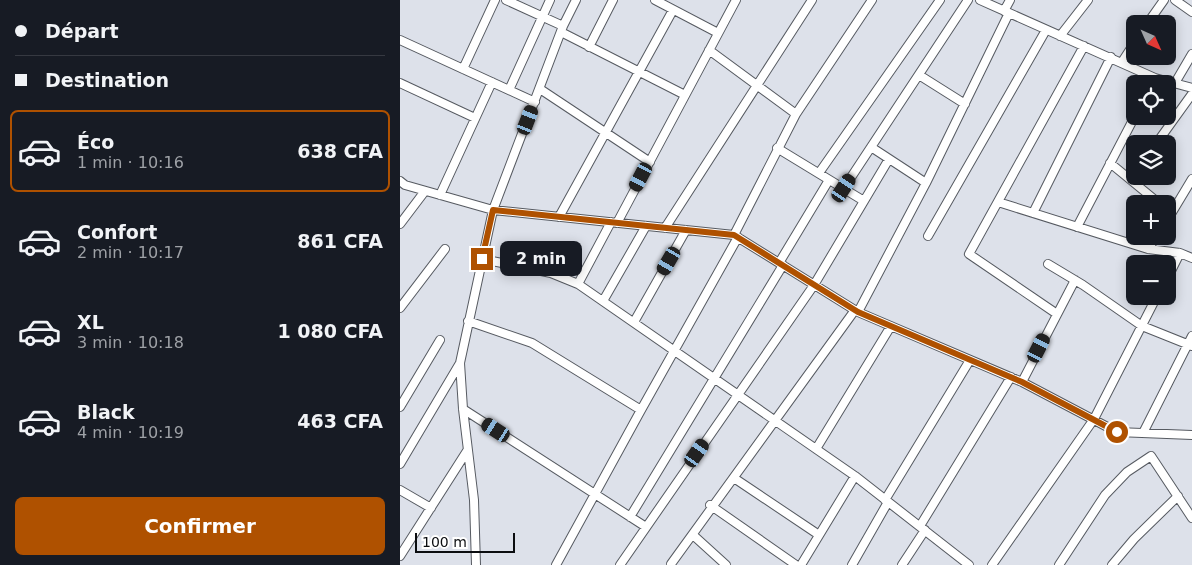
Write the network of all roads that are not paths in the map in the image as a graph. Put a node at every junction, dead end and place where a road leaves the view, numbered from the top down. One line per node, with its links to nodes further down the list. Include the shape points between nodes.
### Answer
1 (495, 0): 34 (street)
2 (506, 0): 21 (street)
3 (550, 0): 21 (street)
4 (576, 0): 22 (street)
5 (613, 0): 28 (street)
6 (736, 0): 24 (street)
7 (812, 0): 42 (street)
8 (872, 0): 50 (street)
9 (940, 0): 61 (street)
10 (968, 0): 36 (street)
11 (982, 0): 18 (street)
12 (1010, 0): 18 (street)
13 (1088, 0): 25 (street)
14 (1164, 0): 20 (street)
15 (1175, 0): 19 (street)
16 (661, 1): 17 (street)
17 (673, 10): 24 (street); 35 (street)
18 (1006, 12): 23 (street); 49 (street)
19 (1192, 12)
20 (1154, 15)
21 (542, 17): 22 (street); 45 (street)
22 (562, 29): 28 (street); 44 (street)
23 (1046, 30): 25 (street); 84 (street)
24 (718, 33): 29 (street)
25 (1060, 36): 27 (street)
26 (400, 40): 34 (street)
27 (1084, 46): 32 (street); 72 (street)
28 (590, 47): 35 (street)
29 (709, 50): 42 (street); 47 (street)
30 (1192, 54): 38 (street)
31 (1126, 56): 33 (street)
32 (1110, 57): 33 (street); 75 (street)
33 (1122, 62): 37 (street)
34 (463, 69): 39 (street)
35 (639, 72): 47 (street); 53 (street)
36 (919, 75): 49 (street); 55 (street)
37 (1144, 75)
38 (1176, 81)
39 (492, 82): 45 (street); 51 (street)
40 (400, 83): 51 (street)
41 (1176, 83): 43 (street)
42 (757, 85): 50 (street); 81 (street)
43 (1192, 88)
44 (540, 89): 48 (street); 53 (street)
45 (509, 90): 48 (street)
46 (1192, 94): 54 (street)
47 (685, 95): 58 (street)
48 (534, 102): 74 (street)
49 (965, 104): 65 (street)
50 (796, 114): 56 (street)
51 (475, 118): 69 (street)
52 (1130, 125): 59 (street)
53 (606, 132): 58 (street); 76 (street)
54 (1162, 135)
55 (871, 147): 57 (street); 67 (street)
56 (778, 148): 61 (street); 83 (street)
57 (889, 159): 65 (street); 71 (street)
58 (650, 162): 77 (street)
59 (1110, 163): 60 (street); 80 (street)
60 (1126, 172)
61 (819, 173): 63 (street)
62 (1192, 179): 73 (street)
63 (829, 180): 67 (street); 92 (street)
64 (400, 182): 68 (street)
65 (926, 183): 100 (street)
66 (1141, 185): 70 (street)
67 (844, 188): 71 (street)
68 (425, 191): 69 (street); 78 (street)
69 (440, 195): 74 (street)
70 (1151, 195)
71 (864, 201): 96 (street)
72 (998, 202): 75 (street); 101 (street, via 969,254)
73 (1176, 203)
74 (493, 210): 76 (street); 90 (street)
75 (1033, 213): 80 (street)
76 (559, 217): 77 (street)
77 (614, 223): 79 (street); 95 (street)
78 (400, 224)
79 (646, 226): 81 (street); 97 (street)
80 (1077, 227): 87 (street)
81 (666, 228): 82 (street)
82 (686, 230): 83 (street); 103 (street)
83 (736, 236): 92 (street); 109 (street)
84 (928, 236)
85 (1151, 245): 87 (street)
86 (445, 249): 99 (street)
87 (1148, 250): 88 (street)
88 (1180, 253): 89 (street); 91 (street)
89 (1192, 258)
90 (482, 259): 95 (street, via 551,274); 102 (street)
91 (1176, 261)
92 (781, 264): 96 (street); 113 (street)
93 (1048, 264): 94 (street)
94 (1074, 280): 101 (street); 105 (street)
95 (578, 284): 97 (street)
96 (814, 285): 100 (street); 115 (street)
97 (603, 301): 103 (street)
98 (1152, 305): 105 (street)
99 (400, 308)
100 (857, 311): 104 (street); 120 (street)
101 (1057, 314): 114 (street)
102 (468, 321): 111 (street); 118 (street, via 532,343)
103 (634, 322): 109 (street)
104 (891, 326): 110 (street); 123 (street)
105 (1142, 326): 108 (street); 119 (street)
106 (1192, 336): 108 (street)
107 (440, 340): 116 (street)
108 (1190, 345): 121 (street)
109 (674, 350): 113 (street); 118 (street)
110 (970, 360): 112 (street); 131 (street)
111 (460, 363): 117 (street); 125 (street)
112 (1010, 377): 114 (street); 137 (street)
113 (714, 378): 115 (street); 134 (street)
114 (1022, 382): 119 (street)
115 (738, 394): 120 (street); 136 (street)
116 (400, 406)
117 (463, 409): 124 (street); 129 (street)
118 (641, 410): 129 (street)
119 (1094, 419): 121 (street, via 1117,432); 151 (street)
120 (775, 421): 123 (street); 127 (street)
121 (1143, 433): 122 (street)
122 (1191, 436)
123 (816, 449): 126 (street)
124 (468, 451): 133 (street); 142 (street, via 474,500)
125 (400, 464)
126 (856, 476): 131 (street); 139 (street)
127 (734, 478): 132 (street); 139 (street)
128 (400, 490): 133 (street)
129 (595, 494): 134 (street); 143 (street)
130 (1178, 496): 135 (street); 152 (street, via 1151,456 1127,472 1104,494); 153 (street)
131 (887, 501): 137 (street); 148 (street)
132 (711, 506): 138 (street); 146 (street)
133 (431, 508): 140 (street)
134 (630, 516): 136 (street)
135 (1192, 518)
136 (646, 527): 144 (street)
137 (922, 528): 149 (street); 150 (street)
138 (692, 535): 141 (street); 145 (street)
139 (819, 535): 147 (street)
140 (400, 556)
141 (671, 564)
142 (476, 565)
143 (556, 565)
144 (620, 565)
145 (726, 565)
146 (796, 565)
147 (801, 565)
148 (852, 565)
149 (902, 565)
150 (969, 565)
151 (992, 565)
152 (1059, 565)
153 (1112, 565)

